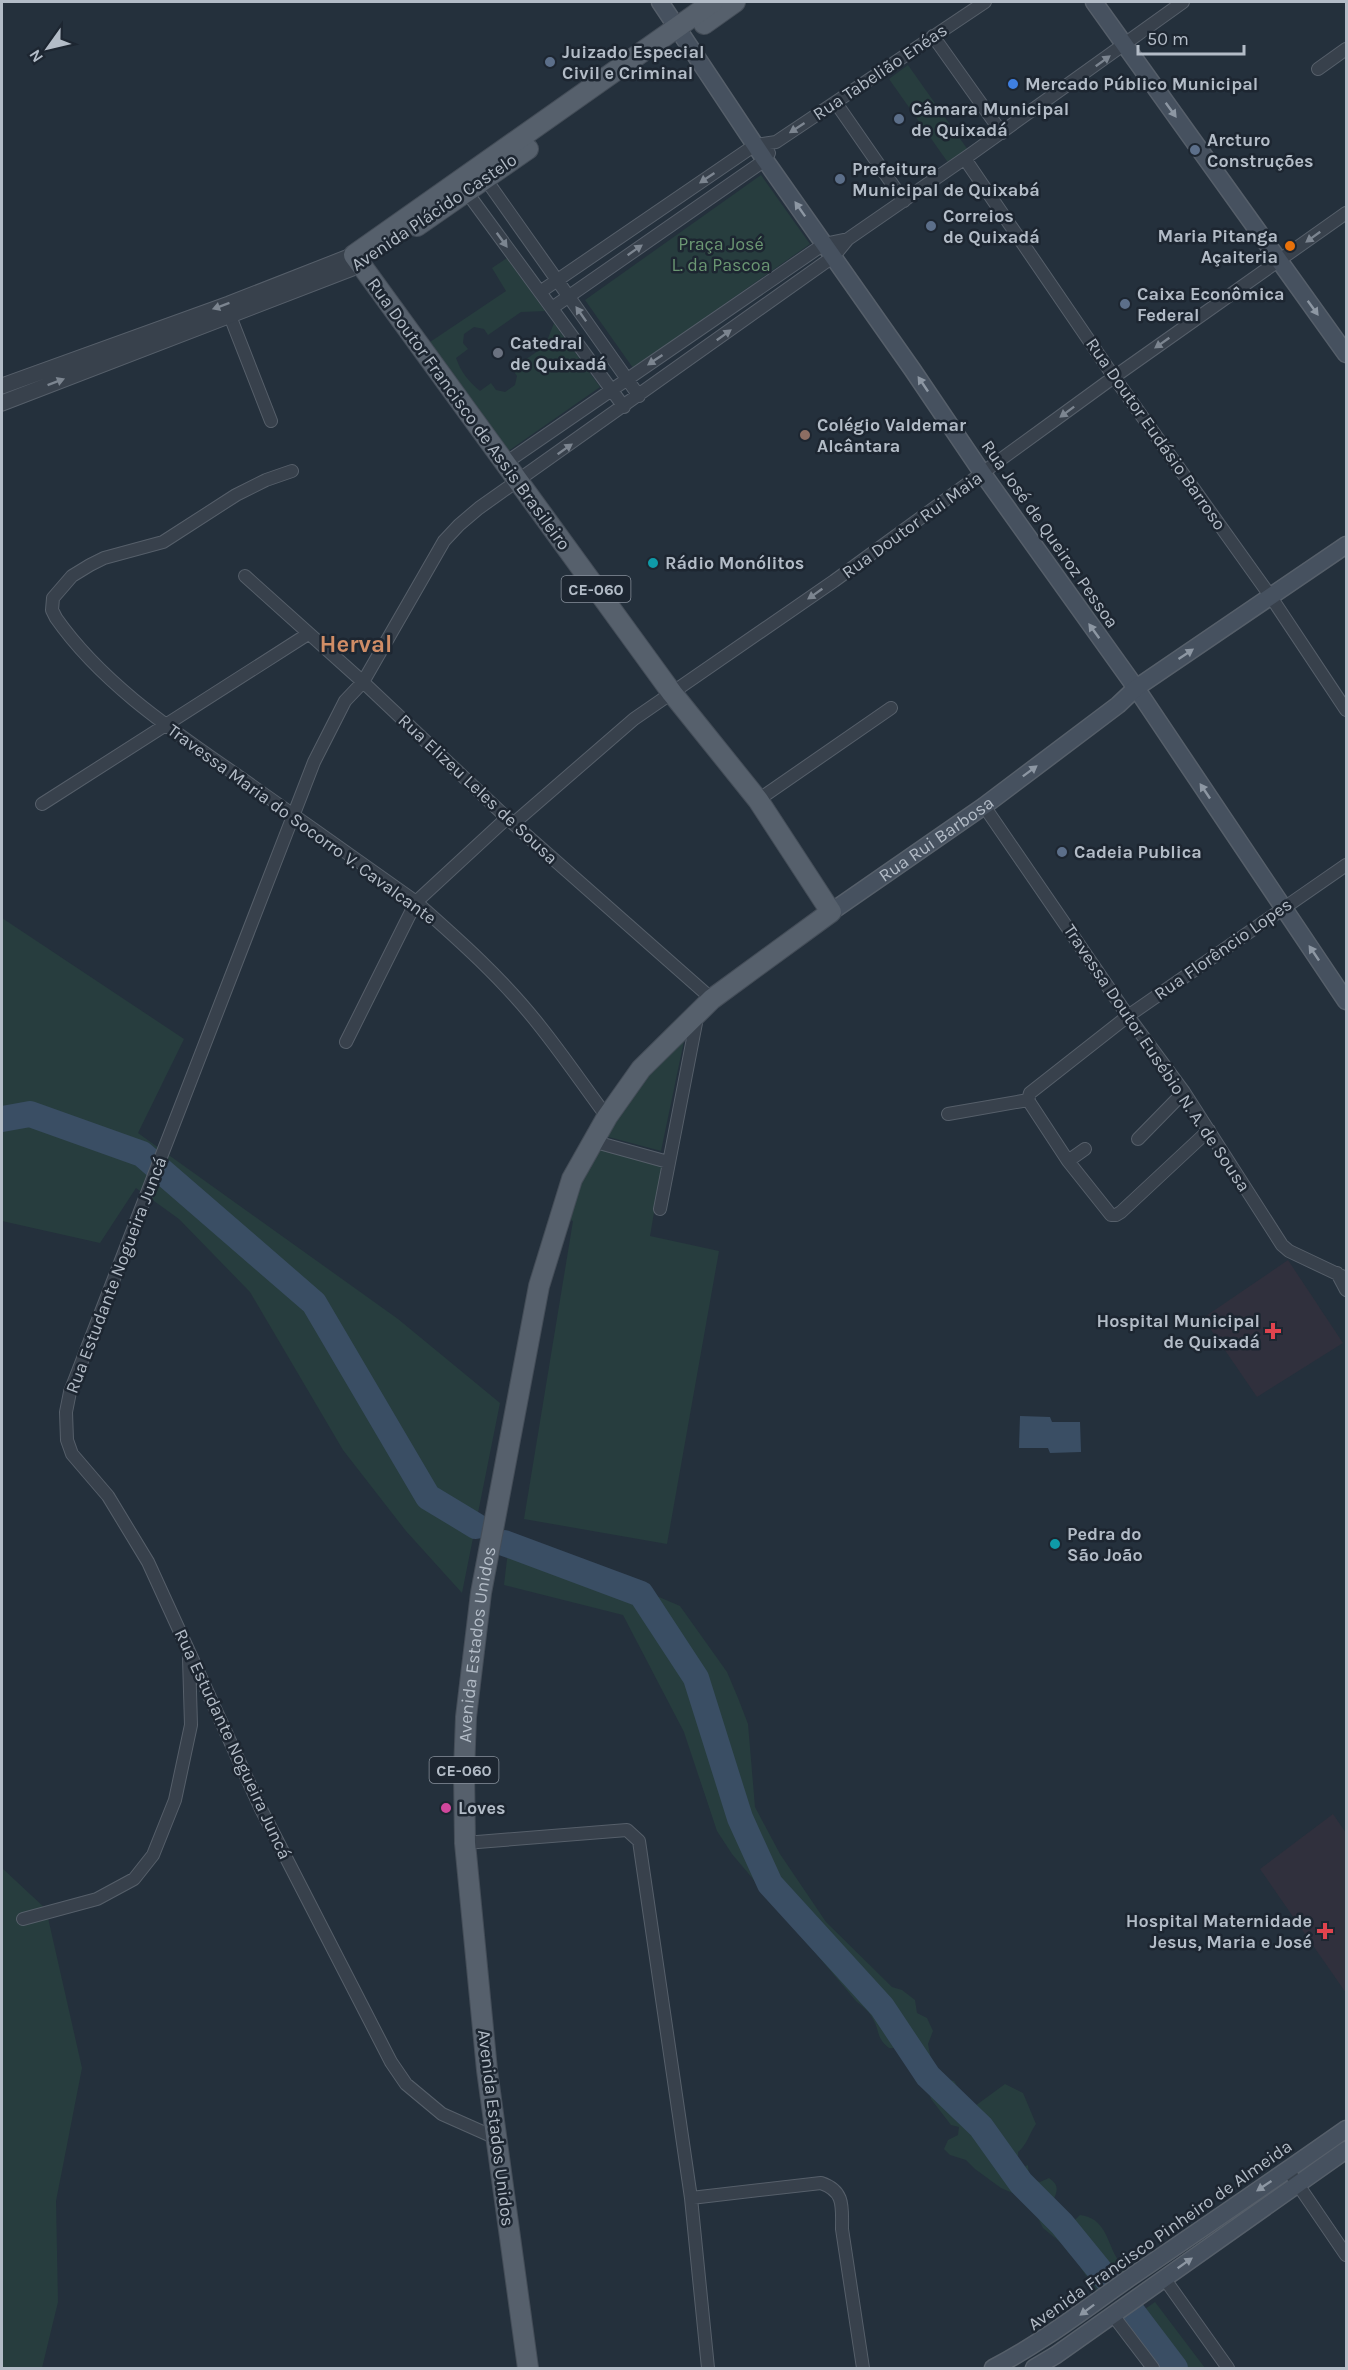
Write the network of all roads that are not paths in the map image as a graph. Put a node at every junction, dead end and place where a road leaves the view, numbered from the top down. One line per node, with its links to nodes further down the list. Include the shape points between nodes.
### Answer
1 (660, 2): 7 (main road, Rua José de Queiroz Pessoa)
2 (713, 2): 7 (main road, Avenida Plácido Castelo)
3 (735, 2): 7 (main road, Avenida Plácido Castelo)
4 (985, 2): 8 (street, Rua Tabelião Enéas)
5 (1094, 2): 9 (main road)
6 (1183, 2): 9 (street)
7 (680, 33): 15 (main road, Rua José de Queiroz Pessoa); 18 (main road, Avenida Plácido Castelo)
8 (933, 36): 12 (street, Rua Tabelião Enéas); 13 (street)
9 (1124, 45): 13 (street, one-way to 9); 24 (main road, one-way to 24)
10 (1347, 49): 11 (street)
11 (1318, 69)
12 (836, 103): 14 (street, Rua Tabelião Enéas, one-way to 14); 20 (street)
13 (1002, 133): 16 (street)
14 (776, 142): 15 (street); 17 (street)
15 (756, 145): 17 (main road, Rua José de Queiroz Pessoa); 25 (street, one-way to 25)
16 (964, 159): 20 (street); 33 (street, Rua Doutor Eudásio Barroso)
17 (765, 160): 22 (main road, Rua José de Queiroz Pessoa, one-way to 17); 27 (street, one-way to 17)
18 (481, 174): 19 (main road, Avenida Plácido Castelo); 25 (street)
19 (463, 187): 23 (main road, Avenida Plácido Castelo); 26 (street, one-way to 26)
20 (904, 201): 22 (street)
21 (1347, 213): 24 (street, Rua Doutor Rui Maia, one-way to 24)
22 (829, 250): 34 (street, one-way to 34); 37 (street, Rua Estudante Nogueira Juncá, one-way to 22); 43 (main road, Rua José de Queiroz Pessoa, one-way to 22)
23 (357, 260): 28 (street, Avenida Plácido Castelo); 41 (main road, Rua Doutor Francisco de Assis Brasileiro / CE-060)
24 (1279, 261): 32 (main road, one-way to 32); 33 (street, Rua Doutor Rui Maia, one-way to 33)
25 (558, 279): 26 (street); 27 (street)
26 (540, 292): 29 (street)
27 (569, 295): 29 (street); 34 (street, one-way to 27)
28 (263, 297): 30 (street, Avenida Plácido Castelo); 31 (street, Avenida Plácido Castelo, one-way to 31)
29 (552, 308): 36 (street)
30 (230, 316): 31 (street, Avenida Plácido Castelo); 40 (street)
31 (121, 350): 35 (street, Avenida Plácido Castelo); 38 (street, Avenida Plácido Castelo, one-way to 31)
32 (1347, 354)
33 (1114, 377): 43 (street, Rua Doutor Rui Maia, one-way to 43); 47 (street, Rua Doutor Eudásio Barroso)
34 (627, 379): 36 (street); 37 (street)
35 (2, 386)
36 (611, 390): 39 (street); 41 (street)
37 (639, 396): 39 (street, Rua Estudante Nogueira Juncá)
38 (2, 403)
39 (624, 407): 44 (street, Rua Estudante Nogueira Juncá, one-way to 39)
40 (271, 421)
41 (504, 464): 44 (main road, Rua Doutor Francisco de Assis Brasileiro / CE-060)
42 (292, 471): 54 (street, Travessa Maria do Socorro V. Cavalcante, via 236,495 163,542 90,565 72,576 53,597 52,610 61,626 110,678)
43 (983, 474): 50 (main road, Rua José de Queiroz Pessoa, one-way to 43); 51 (street, Rua Doutor Rui Maia, one-way to 51)
44 (518, 482): 49 (street, Rua Estudante Nogueira Juncá, via 479,508 444,541); 51 (main road, Rua Doutor Francisco de Assis Brasileiro / CE-060)
45 (1347, 545): 47 (main road, Rua Rui Barbosa)
46 (245, 576): 48 (street, Rua Elizeu Leles de Sousa)
47 (1271, 597): 50 (main road, Rua Rui Barbosa, one-way to 47); 53 (street, Rua Doutor Eudásio Barroso)
48 (308, 634): 49 (street, Rua Elizeu Leles de Sousa); 54 (street)
49 (363, 682): 58 (street, Rua Estudante Nogueira Juncá, via 345,701); 59 (street, Rua Elizeu Leles de Sousa)
50 (1136, 688): 57 (main road, Rua Rui Barbosa, one-way to 50); 62 (main road, Rua José de Queiroz Pessoa, one-way to 50)
51 (672, 693): 55 (main road, Rua Doutor Francisco de Assis Brasileiro / CE-060); 59 (street, Rua Doutor Rui Maia, via 605,742)
52 (891, 708): 55 (street)
53 (1347, 710)
54 (165, 725): 56 (street); 58 (street, Travessa Maria do Socorro V. Cavalcante)
55 (758, 800): 63 (main road, Rua Doutor Francisco de Assis Brasileiro / CE-060)
56 (42, 804)
57 (984, 806): 63 (main road, Rua Rui Barbosa); 67 (street, Travessa Doutor Eusébio N. A. de Sousa)
58 (292, 814): 61 (street, Travessa Maria do Socorro V. Cavalcante); 83 (street, Rua Estudante Nogueira Juncá, via 70,1392 66,1412 72,1454 126,1523)
59 (510, 821): 61 (street, Rua Doutor Rui Maia); 64 (street, Rua Elizeu Leles de Sousa)
60 (1347, 865): 62 (street, Rua Florêncio Lopes)
61 (416, 902): 68 (street, Rua Doutor Rui Maia); 72 (street, Travessa Maria do Socorro V. Cavalcante, via 486,966 538,1024)
62 (1283, 907): 65 (main road, Rua José de Queiroz Pessoa, one-way to 62); 67 (street, Rua Florêncio Lopes)
63 (831, 912): 64 (main road, Rua Rui Barbosa / CE-060)
64 (712, 999): 66 (main road, Rua Rui Barbosa / CE-060)
65 (1347, 1001)
66 (694, 1015): 72 (main road, Rua Rui Barbosa / CE-060, via 641,1069); 78 (street, via 696,1023)
67 (1128, 1016): 69 (street, Travessa Doutor Eusébio N. A. de Sousa); 70 (street, Rua Florêncio Lopes, via 1030,1093)
68 (346, 1042)
69 (1184, 1092): 73 (street, Travessa Doutor Eusébio N. A. de Sousa); 74 (street)
70 (1028, 1100): 71 (street); 77 (street)
71 (948, 1114)
72 (607, 1117): 75 (main road, Rua Rui Barbosa / CE-060)
73 (1209, 1130): 77 (street, via 1116,1215 1107,1213); 81 (street, Travessa Doutor Eusébio N. A. de Sousa, via 1282,1245)
74 (1138, 1139)
75 (592, 1141): 78 (street); 79 (main road, Rua Rui Barbosa / CE-060)
76 (1085, 1149): 77 (street)
77 (1068, 1161)
78 (668, 1162): 80 (street)
79 (572, 1179): 84 (main road, Avenida Estados Unidos / CE-060, via 539,1287 481,1593 466,1717)
80 (660, 1209)
81 (1342, 1276): 82 (street, Travessa Doutor Eusébio N. A. de Sousa)
82 (1347, 1290)
83 (189, 1651): 85 (street, via 191,1725 175,1800 153,1855 134,1879 97,1899); 87 (street, Rua Estudante Nogueira Juncá, via 261,1809 391,2062 406,2084 442,2114)
84 (465, 1843): 87 (main road, Avenida Estados Unidos / CE-060); 91 (street, via 627,1830 639,1841)
85 (23, 1919)
86 (1347, 2129): 89 (main road, Avenida Francisco Pinheiro de Almeida)
87 (496, 2138): 97 (main road, Avenida Estados Unidos / CE-060)
88 (1347, 2150): 90 (main road, Avenida Francisco Pinheiro de Almeida)
89 (1288, 2170): 90 (street); 94 (main road, Avenida Francisco Pinheiro de Almeida, one-way to 94)
90 (1298, 2184): 92 (street); 93 (main road, Avenida Francisco Pinheiro de Almeida, one-way to 90)
91 (690, 2198): 98 (street); 99 (street, via 821,2183 832,2187 842,2207)
92 (1347, 2255)
93 (1164, 2278): 95 (main road, Avenida Francisco Pinheiro de Almeida); 103 (street)
94 (1121, 2284): 95 (main road); 100 (main road, Avenida Francisco Pinheiro de Almeida, one-way to 100, via 1027,2351)
95 (1133, 2300): 96 (main road, Avenida Francisco Pinheiro de Almeida)
96 (1112, 2314): 101 (main road, Avenida Francisco Pinheiro de Almeida); 102 (street)
97 (528, 2368)
98 (708, 2368)
99 (863, 2368)
100 (993, 2368)
101 (1034, 2368)
102 (1153, 2368)
103 (1228, 2368)

